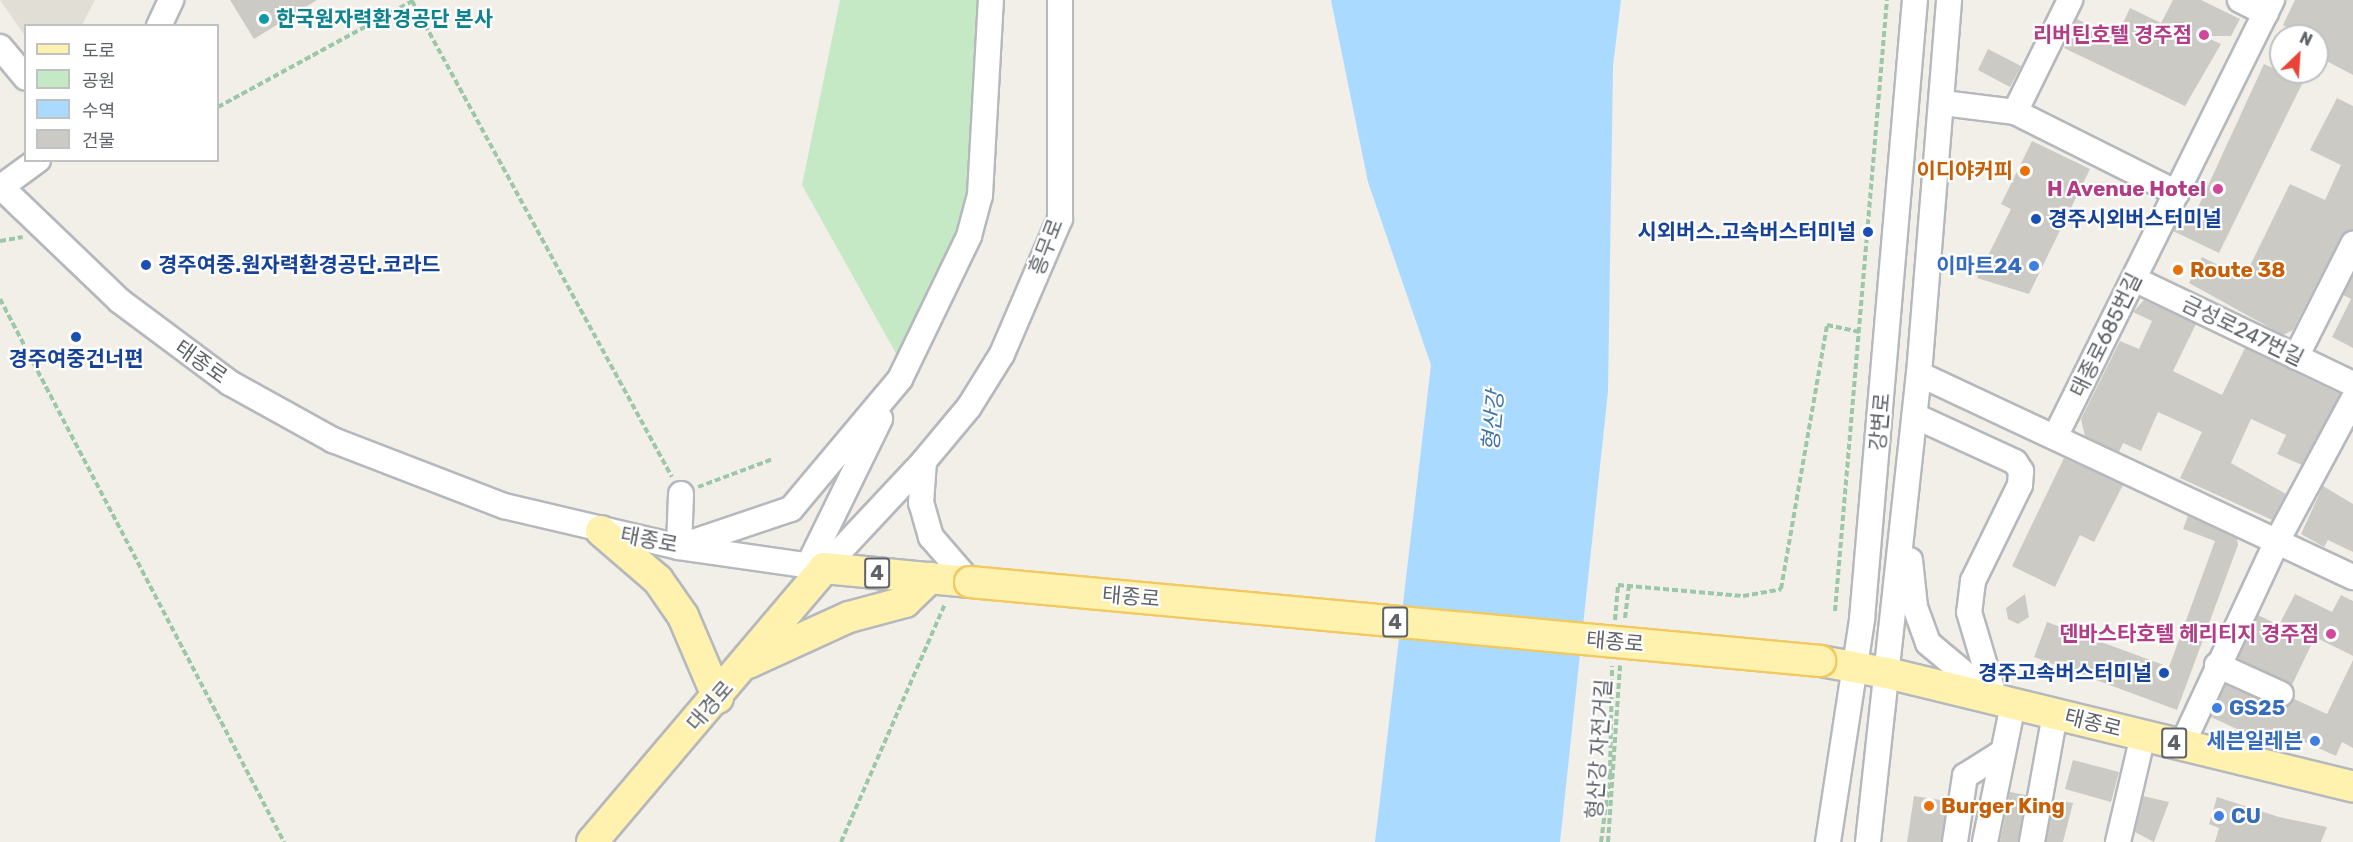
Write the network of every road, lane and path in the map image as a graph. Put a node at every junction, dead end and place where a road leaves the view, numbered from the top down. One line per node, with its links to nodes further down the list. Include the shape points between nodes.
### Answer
1 (171, 0): 11 (street)
2 (991, 0): 26 (street, via 980,195 969,236)
3 (1060, 0): 32 (street, 흥무로, via 1060,219 1002,354 969,407)
4 (1887, 0): 23 (path)
5 (1916, 0): 49 (street, 강변로)
6 (1949, 0): 14 (street, 강변로)
7 (2070, 0): 16 (street)
8 (2240, 0): 10 (street, 태종로685번길)
9 (413, 1): 15 (path); 33 (path)
10 (2269, 6): 19 (street, 태종로685번길)
11 (160, 24)
12 (0, 47): 13 (street)
13 (24, 76)
14 (1943, 103): 16 (street); 25 (street, 강변로)
15 (219, 106)
16 (2016, 112): 19 (street)
17 (35, 162): 18 (street)
18 (1, 187): 35 (street, 태종로, via 120,301 230,383 282,414 432,482)
19 (2176, 192): 21 (street, 태종로685번길)
20 (2353, 244): 24 (street)
21 (2134, 279): 24 (street, 금성로247번길); 30 (street, 태종로685번길)
22 (0, 299): 59 (path)
23 (1860, 332): 41 (path, via 1827,325 1781,589 1743,596); 42 (path)
24 (2296, 357): 27 (street, 금성로247번길)
25 (1919, 374): 29 (street, 강변로); 30 (street)
26 (900, 379): 37 (street, via 791,509); 38 (street)
27 (2353, 384)
28 (2353, 400): 36 (street)
29 (1915, 416): 34 (street, 강변로); 53 (street, via 2015,462 2021,471 2020,485 1974,581 1969,612)
30 (2055, 437): 36 (street)
31 (773, 459): 33 (path)
32 (924, 462): 38 (street, 흥무로); 40 (street, via 921,503 931,537)
33 (681, 494): 37 (street)
34 (1904, 521): 50 (street, 강변로); 53 (street, via 1911,533 1915,607 1928,643)
35 (601, 531): 37 (street, 태종로); 52 (main road, via 658,580 683,616)
36 (2277, 541): 39 (street); 48 (street)
37 (679, 547): 38 (street, 태종로)
38 (815, 571): 40 (main road, 태종로 / 4); 47 (main road, 대경로)
39 (2353, 577)
40 (952, 580): 47 (main road, via 904,602 849,617); 49 (main road, 태종로 / 4, bridge, via 1820,661); 61 (path)
41 (1629, 586): 43 (path); 44 (path, via 1618,585)
42 (1835, 611)
43 (1625, 621)
44 (1614, 631)
45 (1613, 654): 62 (path, via 1610,776)
46 (1621, 656): 63 (path, 형산강 자전거길)
47 (746, 664): 52 (main road, 대경로)
48 (2217, 665): 51 (street); 56 (street)
49 (1854, 668): 50 (main road, 태종로 / 4); 64 (street, 강변로)
50 (1887, 673): 53 (main road, 태종로 / 4); 65 (street, 강변로)
51 (2281, 694)
52 (718, 698): 60 (main road, 대경로)
53 (2004, 701): 54 (main road, 태종로 / 4); 57 (street)
54 (2055, 714): 55 (main road, 태종로 / 4); 68 (street)
55 (2143, 735): 56 (main road, 태종로 / 4); 69 (street)
56 (2182, 745): 58 (main road, 태종로 / 4)
57 (2003, 752): 66 (street, via 1965,776); 67 (street)
58 (2353, 787)
59 (284, 842)
60 (592, 842)
61 (841, 842)
62 (1601, 842)
63 (1608, 842)
64 (1828, 842)
65 (1868, 842)
66 (1955, 842)
67 (1985, 842)
68 (2032, 842)
69 (2118, 842)

